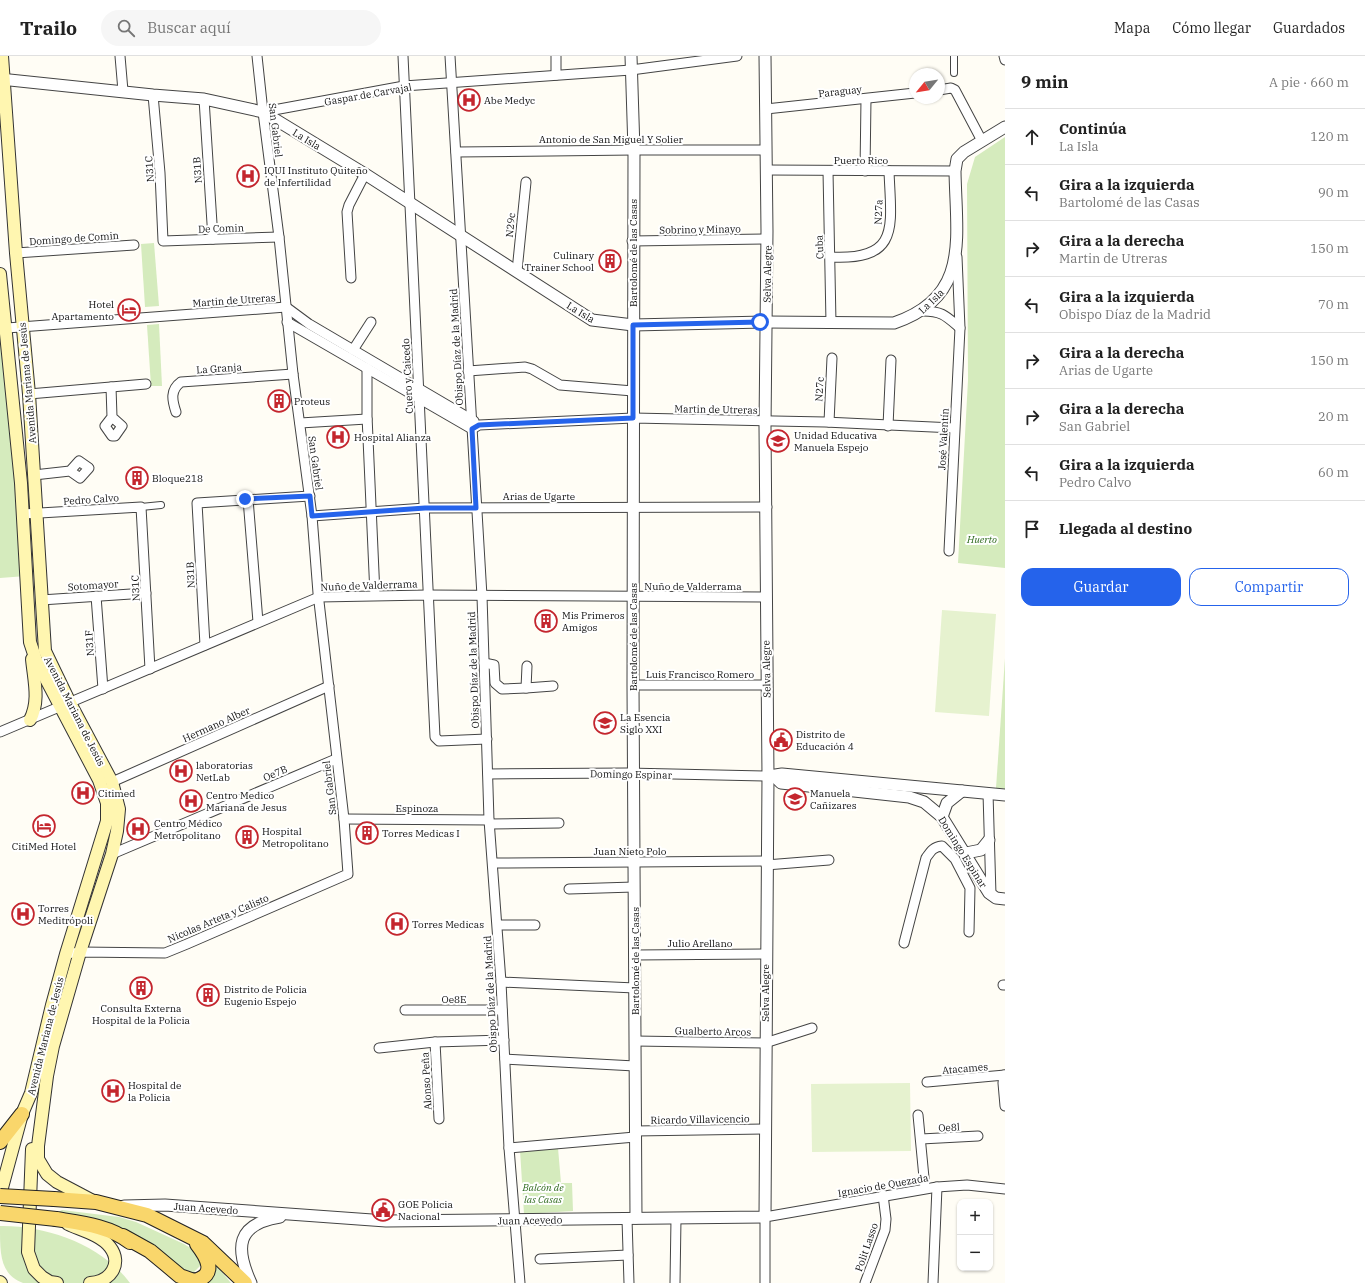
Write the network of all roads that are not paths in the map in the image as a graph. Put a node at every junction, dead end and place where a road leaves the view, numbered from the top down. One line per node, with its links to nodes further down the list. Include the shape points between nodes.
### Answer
1 (2, 56): 16 (main road, Avenida Mariana de Jesús)
2 (120, 56): 20 (street)
3 (257, 56): 26 (street, San Gabriel)
4 (403, 56): 18 (street, Cuero y Caicedo)
5 (450, 56): 17 (street, Obispo Díaz de la Madrid)
6 (556, 56): 15 (street)
7 (631, 56): 13 (street, Bartolomé de las Casas)
8 (738, 56): 13 (street, Gaspar de Carvajal)
9 (765, 56): 25 (street, Selva Alegre)
10 (954, 56): 14 (street)
11 (1004, 56): 12 (street)
12 (1005, 60)
13 (631, 70): 15 (street, Gaspar de Carvajal); 29 (street, Bartolomé de las Casas)
14 (954, 73)
15 (556, 75): 17 (street, Gaspar de Carvajal)
16 (2, 79): 20 (street, Gaspar de Carvajal); 48 (main road, Avenida Mariana de Jesús)
17 (452, 84): 18 (street, Gaspar de Carvajal); 31 (street, Obispo Díaz de la Madrid)
18 (404, 86): 26 (street, Gaspar de Carvajal); 39 (street, Cuero y Caicedo)
19 (945, 89): 28 (street, via 955,90)
20 (122, 91): 22 (street, Gaspar de Carvajal)
21 (909, 94): 24 (street, Paraguay)
22 (153, 95): 23 (street, Gaspar de Carvajal); 44 (street, N31C)
23 (204, 99): 26 (street, Gaspar de Carvajal); 42 (street, N31B)
24 (866, 99): 25 (street, Paraguay); 34 (street)
25 (766, 110): 30 (street, Selva Alegre)
26 (263, 112): 37 (street, La Isla); 41 (street, San Gabriel)
27 (1005, 127): 28 (street, La Isla)
28 (982, 141): 36 (street, La Isla, via 957,159)
29 (634, 150): 30 (street, Antonio de San Miguel Y Solier); 31 (street, Antonio de San Miguel Y Solier); 45 (street, Bartolomé de las Casas)
30 (766, 150): 32 (street, Selva Alegre)
31 (456, 152): 40 (street, Obispo Díaz de la Madrid)
32 (766, 170): 33 (street, Puerto Rico); 43 (street, Selva Alegre)
33 (828, 170): 34 (street, Puerto Rico); 49 (street, Cuba)
34 (865, 171): 35 (street, Puerto Rico)
35 (889, 171): 36 (street, Puerto Rico); 49 (street, N27a, via 891,223 887,238 876,251 860,257)
36 (955, 171): 47 (street, La Isla)
37 (365, 174): 39 (street, La Isla); 52 (street, via 347,212)
38 (526, 182): 50 (street, N29c)
39 (410, 203): 40 (street, La Isla); 71 (street, Cuero y Caicedo)
40 (460, 236): 50 (street, La Isla); 67 (street, Obispo Díaz de la Madrid)
41 (279, 237): 42 (street, De Comin); 53 (street, San Gabriel)
42 (213, 239): 44 (street, De Comin)
43 (767, 239): 45 (street, Sobrino y Minayo); 57 (street, Selva Alegre)
44 (163, 241)
45 (632, 241): 59 (street, Bartolomé de las Casas)
46 (134, 245): 48 (street, Domingo de Comin)
47 (956, 248): 54 (street, La Isla, via 952,275 941,293); 62 (street, José Valentín)
48 (16, 253): 60 (main road, Avenida Mariana de Jesús)
49 (830, 257): 58 (street, Cuba)
50 (517, 271): 59 (street, La Isla, via 592,320)
51 (0, 274): 61 (main road, Avenida Mariana de Jesús)
52 (351, 278)
53 (286, 307): 55 (street, San Gabriel); 60 (street, Martin de Utreras); 63 (street, Martin de Utreras)
54 (923, 310): 58 (street, La Isla, via 894,323); 62 (street, via 938,311)
55 (287, 322): 66 (street); 68 (street, San Gabriel)
56 (371, 322): 63 (street)
57 (766, 322): 58 (street, La Isla); 59 (street, La Isla); 80 (street, Selva Alegre)
58 (831, 323)
59 (633, 325): 72 (street, Bartolomé de las Casas)
60 (23, 327): 61 (street, Martin de Utreras); 73 (main road, Avenida Mariana de Jesús)
61 (7, 328): 88 (main road, Avenida Mariana de Jesús)
62 (960, 328): 85 (street, José Valentín)
63 (353, 350): 71 (street, Martin de Utreras)
64 (832, 358): 81 (street, N27c)
65 (890, 360): 83 (street)
66 (367, 368): 74 (street); 79 (street)
67 (468, 371): 72 (street, via 525,368 532,369 560,386); 78 (street, Obispo Díaz de la Madrid)
68 (293, 374): 75 (street, La Granja, via 181,382 172,394); 82 (street, San Gabriel)
69 (146, 384): 70 (street)
70 (111, 387): 73 (street); 76 (street)
71 (418, 388): 74 (street, Cuero y Caicedo); 78 (street, Martin de Utreras)
72 (633, 390): 77 (street, Bartolomé de las Casas)
73 (29, 394): 87 (main road, Avenida Mariana de Jesús)
74 (420, 398): 84 (street); 95 (street, Cuero y Caicedo)
75 (176, 412)
76 (112, 417)
77 (633, 418): 80 (street, Martin de Utreras); 84 (street, Martin de Utreras); 93 (street, Bartolomé de las Casas)
78 (471, 419): 84 (street, Martin de Utreras)
79 (367, 420): 82 (street); 97 (street)
80 (765, 421): 81 (street, Martin de Utreras); 94 (street, Selva Alegre)
81 (829, 422): 83 (street, Martin de Utreras)
82 (300, 423): 89 (street, San Gabriel)
83 (888, 426): 85 (street, Martin de Utreras)
84 (475, 427): 96 (street, Obispo Díaz de la Madrid)
85 (954, 428): 101 (street, José Valentín)
86 (70, 471): 87 (street)
87 (34, 478): 88 (main road); 99 (main road, Avenida Mariana de Jesús)
88 (21, 482): 98 (main road, Avenida Mariana de Jesús)
89 (310, 496): 90 (street); 100 (street, San Gabriel)
90 (248, 499): 111 (street); 113 (street, N31B, via 197,503)
91 (161, 505): 92 (street, Pedro Calvo)
92 (141, 507): 99 (street, Pedro Calvo); 102 (street, N31C)
93 (633, 507): 94 (street, Arias de Ugarte); 96 (street, Arias de Ugarte); 108 (street, Bartolomé de las Casas)
94 (767, 507): 109 (street, Selva Alegre)
95 (425, 508): 96 (street, Arias de Ugarte); 97 (street, Arias de Ugarte); 104 (street, Cuero y Caicedo)
96 (476, 508): 106 (street, Obispo Díaz de la Madrid)
97 (371, 511): 100 (street, Arias de Ugarte); 103 (street)
98 (23, 514): 99 (street, Pedro Calvo); 112 (main road, Avenida Mariana de Jesús)
99 (36, 514): 110 (main road, Avenida Mariana de Jesús)
100 (312, 516): 107 (street, San Gabriel)
101 (948, 551)
102 (146, 593): 105 (street, Sotomayor); 116 (street, N31C)
103 (375, 595): 104 (street, Nuño de Valderrama); 107 (street, Nuño de Valderrama)
104 (428, 595): 106 (street, Nuño de Valderrama); 126 (street, Cuero y Caicedo, via 436,739)
105 (96, 596): 110 (street, Sotomayor); 122 (street, N31F)
106 (482, 596): 108 (street, Nuño de Valderrama); 114 (street, Obispo Díaz de la Madrid)
107 (319, 597): 111 (street, Nuño de Valderrama); 119 (street, San Gabriel)
108 (633, 597): 109 (street, Nuño de Valderrama); 117 (street, Bartolomé de las Casas)
109 (766, 597): 118 (street, Selva Alegre)
110 (41, 600): 123 (main road, Avenida Mariana de Jesús, via 45,651)
111 (258, 622): 113 (street, Nuño de Valderrama)
112 (30, 642): 123 (main road, Avenida Mariana de Jesús, via 36,660); 124 (main road, via 36,700)
113 (205, 645): 116 (street, Nuño de Valderrama)
114 (484, 663): 121 (street, via 494,665 495,683 498,687); 126 (street, Obispo Díaz de la Madrid)
115 (527, 666): 121 (street)
116 (150, 669): 122 (street, Nuño de Valderrama)
117 (633, 685): 118 (street, Luis Francisco Romero); 129 (street, Bartolomé de las Casas)
118 (766, 685): 130 (street, Selva Alegre)
119 (329, 686): 127 (street, San Gabriel); 131 (street, Hermano Alber)
120 (553, 686): 121 (street)
121 (526, 688)
122 (103, 689): 123 (street, Nuño de Valderrama)
123 (65, 705): 124 (street, Nuño de Valderrama); 131 (main road, Avenida Mariana de Jesús); 157 (main road, Avenida Mariana de Jesús, via 105,795 107,811 107,821)
124 (30, 720): 125 (street, Nuño de Valderrama)
125 (0, 732)
126 (487, 739): 128 (street, Obispo Díaz de la Madrid)
127 (336, 759): 136 (street, San Gabriel); 140 (street, Oe7B)
128 (488, 774): 129 (street, Domingo Espinar); 137 (street, Obispo Díaz de la Madrid)
129 (633, 774): 130 (street, Domingo Espinar); 144 (street, Bartolomé de las Casas)
130 (771, 776): 132 (street, Domingo Espinar, via 782,774); 135 (street, Domingo Espinar, via 781,783 909,797 924,802); 146 (street, Selva Alegre)
131 (112, 782): 140 (main road, Avenida Mariana de Jesús, via 119,809)
132 (962, 791): 133 (street, Domingo Espinar); 135 (street, via 947,803)
133 (988, 793): 134 (street, Domingo Espinar); 139 (street)
134 (1005, 795)
135 (942, 817): 141 (street, Domingo Espinar)
136 (344, 819): 137 (street, Espinoza); 147 (street, San Gabriel)
137 (490, 822): 138 (street, Espinoza); 145 (street, Obispo Díaz de la Madrid)
138 (558, 823)
139 (989, 840): 141 (street, via 982,850); 150 (street)
140 (112, 854): 156 (main road, Avenida Mariana de Jesús)
141 (966, 854): 142 (street); 150 (street, Domingo Espinar)
142 (955, 859): 154 (street, via 971,891); 155 (street, via 942,846 932,849 926,858)
143 (829, 860): 146 (street, Juan Nieto Polo)
144 (634, 862): 145 (street, Juan Nieto Polo); 146 (street, Juan Nieto Polo); 148 (street, Bartolomé de las Casas)
145 (494, 863): 152 (street, Obispo Díaz de la Madrid)
146 (766, 863): 158 (street, Selva Alegre)
147 (348, 874): 156 (street, Nicolas Arteta y Calisto, via 165,953)
148 (634, 887): 149 (street); 159 (street, Bartolomé de las Casas)
149 (569, 889)
150 (991, 895): 151 (street)
151 (1005, 899)
152 (498, 925): 153 (street); 160 (street, Obispo Díaz de la Madrid)
153 (535, 925)
154 (969, 932)
155 (904, 943)
156 (80, 952): 157 (street, Nicolas Arteta y Calisto); 173 (main road, Avenida Mariana de Jesús)
157 (66, 954): 176 (main road, Avenida Mariana de Jesús, via 32,1093)
158 (765, 954): 159 (street, Julio Arellano); 168 (street, Selva Alegre)
159 (634, 955): 161 (street, Bartolomé de las Casas)
160 (501, 982): 161 (street); 163 (street, Obispo Díaz de la Madrid)
161 (635, 988): 166 (street, Bartolomé de las Casas)
162 (405, 1010): 163 (street, Oe8E)
163 (502, 1010): 165 (street, Obispo Díaz de la Madrid)
164 (812, 1028): 168 (street, Gualberto Arcos)
165 (504, 1040): 167 (street); 170 (street, Obispo Díaz de la Madrid)
166 (635, 1041): 168 (street, Gualberto Arcos); 171 (street, Bartolomé de las Casas)
167 (435, 1042): 169 (street); 178 (street, Alonso Peña)
168 (765, 1043): 179 (street, Selva Alegre)
169 (379, 1048)
170 (505, 1059): 171 (street); 184 (street, Obispo Díaz de la Madrid)
171 (635, 1066): 180 (street, Bartolomé de las Casas)
172 (1004, 1075): 174 (street, Atacames); 175 (street)
173 (47, 1076): 190 (main road, Avenida Mariana de Jesús, via 38,1159 57,1182); 203 (main road, via 36,1110 32,1134 28,1252 29,1260 38,1273 50,1282)
174 (927, 1082)
175 (1005, 1106)
176 (22, 1114): 183 (main road); 189 (main road, Avenida Mariana de Jesús)
177 (918, 1115): 182 (street)
178 (439, 1118)
179 (766, 1129): 180 (street, Ricardo Villavicencio); 194 (street, Selva Alegre)
180 (635, 1134): 184 (street, Ricardo Villavicencio); 195 (street, Bartolomé de las Casas)
181 (978, 1136): 182 (street, Oe8l)
182 (921, 1139): 186 (street)
183 (0, 1142)
184 (509, 1148): 198 (street, Obispo Díaz de la Madrid)
185 (937, 1186): 186 (street, Ignacio de Quezada); 187 (street, Ignacio de Quezada, via 967,1185); 213 (street)
186 (925, 1188): 188 (street, Ignacio de Quezada)
187 (1005, 1189)
188 (883, 1195): 194 (street, Ignacio de Quezada); 212 (street, Polit Lasso, via 885,1230)
189 (0, 1196): 190 (main road, bridge)
190 (96, 1202): 191 (main road)
191 (117, 1206): 193 (street, Juan Acevedo, via 165,1205); 200 (main road, via 147,1215)
192 (0, 1213): 196 (main road, bridge)
193 (296, 1214): 198 (street, Juan Acevedo, via 386,1221); 207 (street, Juan Acevedo, via 264,1220 255,1224 245,1234 241,1249 242,1258)
194 (765, 1217): 197 (street, Juan Acevedo); 211 (street, Selva Alegre)
195 (632, 1218): 197 (street, Juan Acevedo); 198 (street, Juan Acevedo); 201 (street)
196 (56, 1219): 199 (main road, via 90,1225); 204 (main road, via 97,1237 112,1251 115,1270 109,1278 98,1283)
197 (676, 1219): 210 (street)
198 (514, 1221): 208 (street, Obispo Díaz de la Madrid)
199 (123, 1236): 200 (main road, via 150,1251 180,1276 194,1281 204,1277 209,1266 207,1257); 205 (main road, via 160,1268)
200 (192, 1236): 206 (main road, via 203,1243)
201 (628, 1255): 202 (street); 209 (street)
202 (540, 1259)
203 (57, 1283)
204 (90, 1283)
205 (173, 1283)
206 (245, 1283)
207 (251, 1283)
208 (520, 1283)
209 (629, 1283)
210 (675, 1283)
211 (765, 1283)
212 (865, 1283)
213 (933, 1283)

